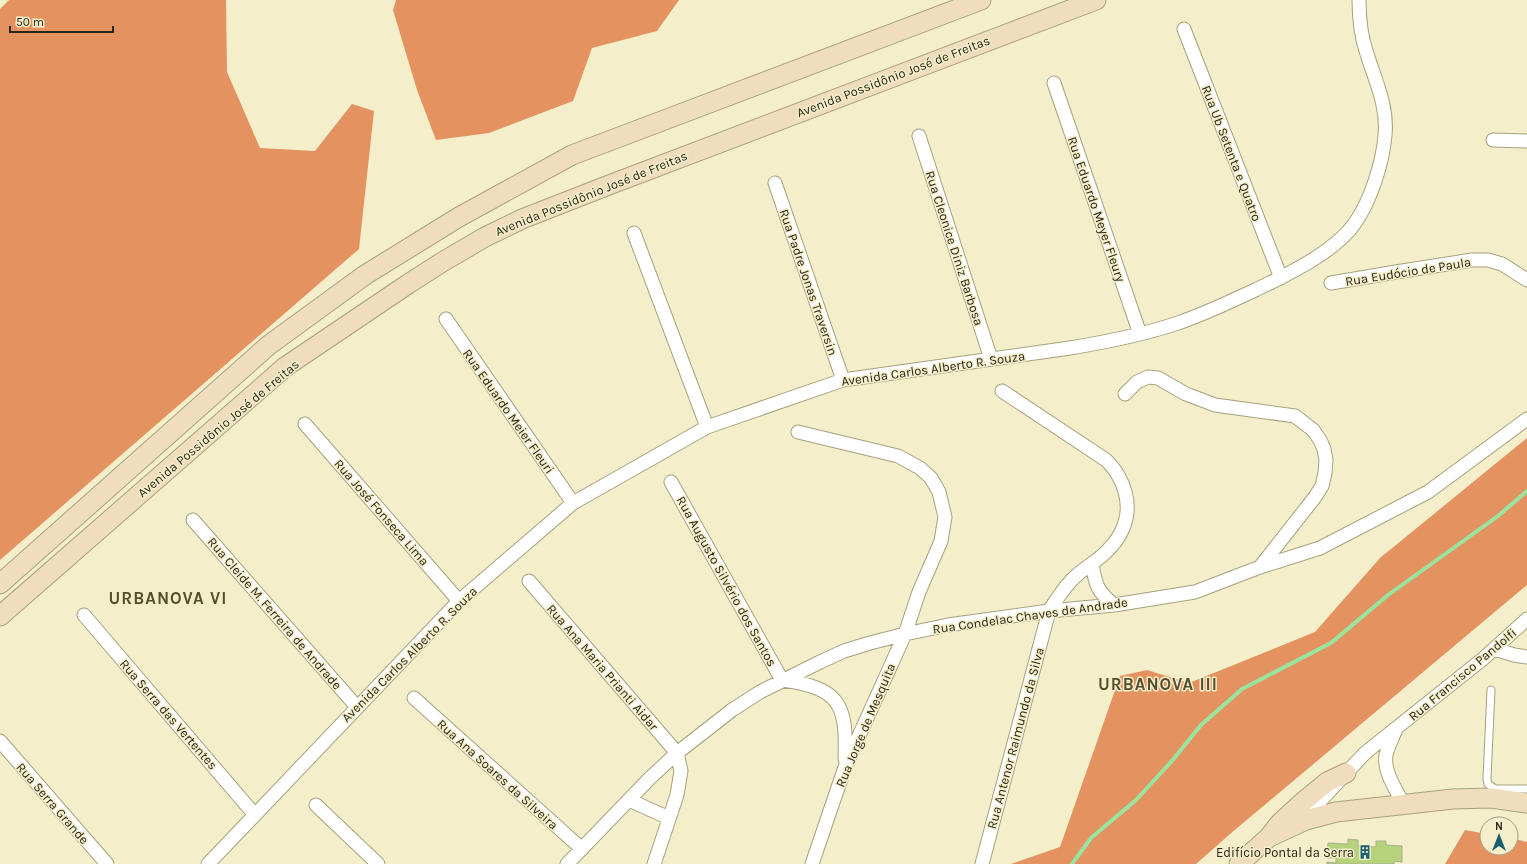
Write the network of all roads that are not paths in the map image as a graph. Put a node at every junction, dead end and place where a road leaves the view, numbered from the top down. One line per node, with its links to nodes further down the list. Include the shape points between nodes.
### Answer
1 (981, 0): 30 (street, Avenida Possidônio José de Freitas, via 572,155 459,217 365,275 269,345)
2 (1096, 0): 35 (street, Avenida Possidônio José de Freitas, via 639,173 522,219 485,237 408,284 285,368)
3 (1359, 0): 11 (street, Avenida Carlos Alberto R. Souza, via 1366,52 1382,101 1386,133 1384,150 1369,197 1355,224 1323,253)
4 (1184, 29): 11 (street, Rua Ub Setenta e Quatro)
5 (1054, 83): 15 (street, Rua Eduardo Meyer Fleury)
6 (918, 136): 16 (street, Rua Cleonice Diniz Barbosa)
7 (1493, 140): 8 (street)
8 (1527, 141)
9 (775, 183): 17 (street, Rua Padre Jonas Traversin)
10 (634, 233): 22 (street)
11 (1281, 278): 15 (street, Avenida Carlos Alberto R. Souza, via 1205,313)
12 (1527, 280): 13 (street, Rua Eudócio de Paula, via 1502,264 1488,260 1472,260)
13 (1331, 283)
14 (446, 319): 25 (street, Rua Eduardo Meier Fleuri)
15 (1140, 334): 16 (street, Avenida Carlos Alberto R. Souza)
16 (991, 359): 17 (street, Avenida Carlos Alberto R. Souza)
17 (843, 380): 22 (street, Avenida Carlos Alberto R. Souza)
18 (1002, 391): 27 (street, Rua Antenor Raimundo da Silva, via 1106,460 1119,476 1126,493 1127,512 1124,528 1109,549)
19 (1125, 394): 28 (street, via 1137,382 1148,377 1158,378 1186,394 1215,405 1295,416 1313,430 1324,449 1326,460 1322,486)
20 (1527, 419): 28 (street, Rua Condelac Chaves de Andrade, via 1428,492 1320,548)
21 (305, 424): 31 (street, Rua José Fonseca Lima)
22 (708, 427): 25 (street, Avenida Carlos Alberto R. Souza)
23 (798, 432): 37 (street, Rua Jorge de Mesquita, via 898,456 920,468 931,478 939,492 945,517 940,541 918,592)
24 (671, 482): 40 (street, Rua Augusto Silvério dos Santos)
25 (573, 503): 31 (street, Avenida Carlos Alberto R. Souza)
26 (194, 520): 43 (street, Rua Cleide M. Ferreira de Andrade)
27 (1092, 564): 32 (street, via 1096,585 1101,594); 33 (street, Rua Antenor Raimundo da Silva, via 1066,586)
28 (1260, 567): 32 (street, Rua Condelac Chaves de Andrade, via 1195,592)
29 (529, 581): 46 (street, Rua Ana Maria Prianti Aidar)
30 (0, 584)
31 (459, 601): 43 (street, Avenida Carlos Alberto R. Souza)
32 (1114, 604): 33 (street, Rua Condelac Chaves de Andrade)
33 (1049, 611): 37 (street, Rua Condelac Chaves de Andrade, via 948,625); 68 (street, Rua Antenor Raimundo da Silva)
34 (84, 615): 57 (street, Rua Serra das Vertentes)
35 (0, 616)
36 (1524, 626): 38 (street, Rua Francisco Pandolfi)
37 (905, 634): 40 (street, Rua Condelac Chaves de Andrade, via 844,651); 49 (street, Rua Jorge de Mesquita)
38 (1495, 649): 39 (street); 44 (street, Rua Francisco Pandolfi)
39 (1527, 656)
40 (782, 680): 46 (street, Rua Condelac Chaves de Andrade, via 732,710); 49 (street, via 822,690 833,697 841,708 846,735)
41 (1491, 690): 52 (lane)
42 (414, 698): 61 (street, Rua Ana Soares da Silveira)
43 (357, 707): 57 (street, Avenida Carlos Alberto R. Souza)
44 (1396, 728): 47 (street, Rua Francisco Pandolfi); 48 (street, Rua Francisco Pandolfi, via 1386,755)
45 (0, 741): 62 (street, Rua Serra Grande)
46 (677, 753): 53 (street, Rua Condelac Chaves de Andrade); 58 (street, via 681,770 677,795)
47 (1365, 753): 48 (street); 50 (street, Rua Francisco Pandolfi)
48 (1386, 763): 54 (street)
49 (845, 767): 67 (street, Rua Jorge de Mesquita)
50 (1346, 773): 59 (street, Rua Francisco Pandolfi); 60 (street, via 1318,789)
51 (1527, 790): 52 (lane)
52 (1488, 791): 54 (street, via 1453,799); 55 (street)
53 (628, 800): 58 (street); 61 (street, Rua Condelac Chaves de Andrade)
54 (1404, 804): 59 (street, via 1336,812)
55 (1527, 804)
56 (316, 805): 64 (street)
57 (254, 814): 63 (street, Avenida Carlos Alberto R. Souza)
58 (669, 818): 66 (street)
59 (1306, 820): 60 (street)
60 (1268, 837): 69 (street)
61 (582, 849): 65 (street, Rua Condelac Chaves de Andrade)
62 (107, 864)
63 (208, 864)
64 (378, 864)
65 (567, 864)
66 (654, 864)
67 (812, 864)
68 (982, 864)
69 (1239, 864)

